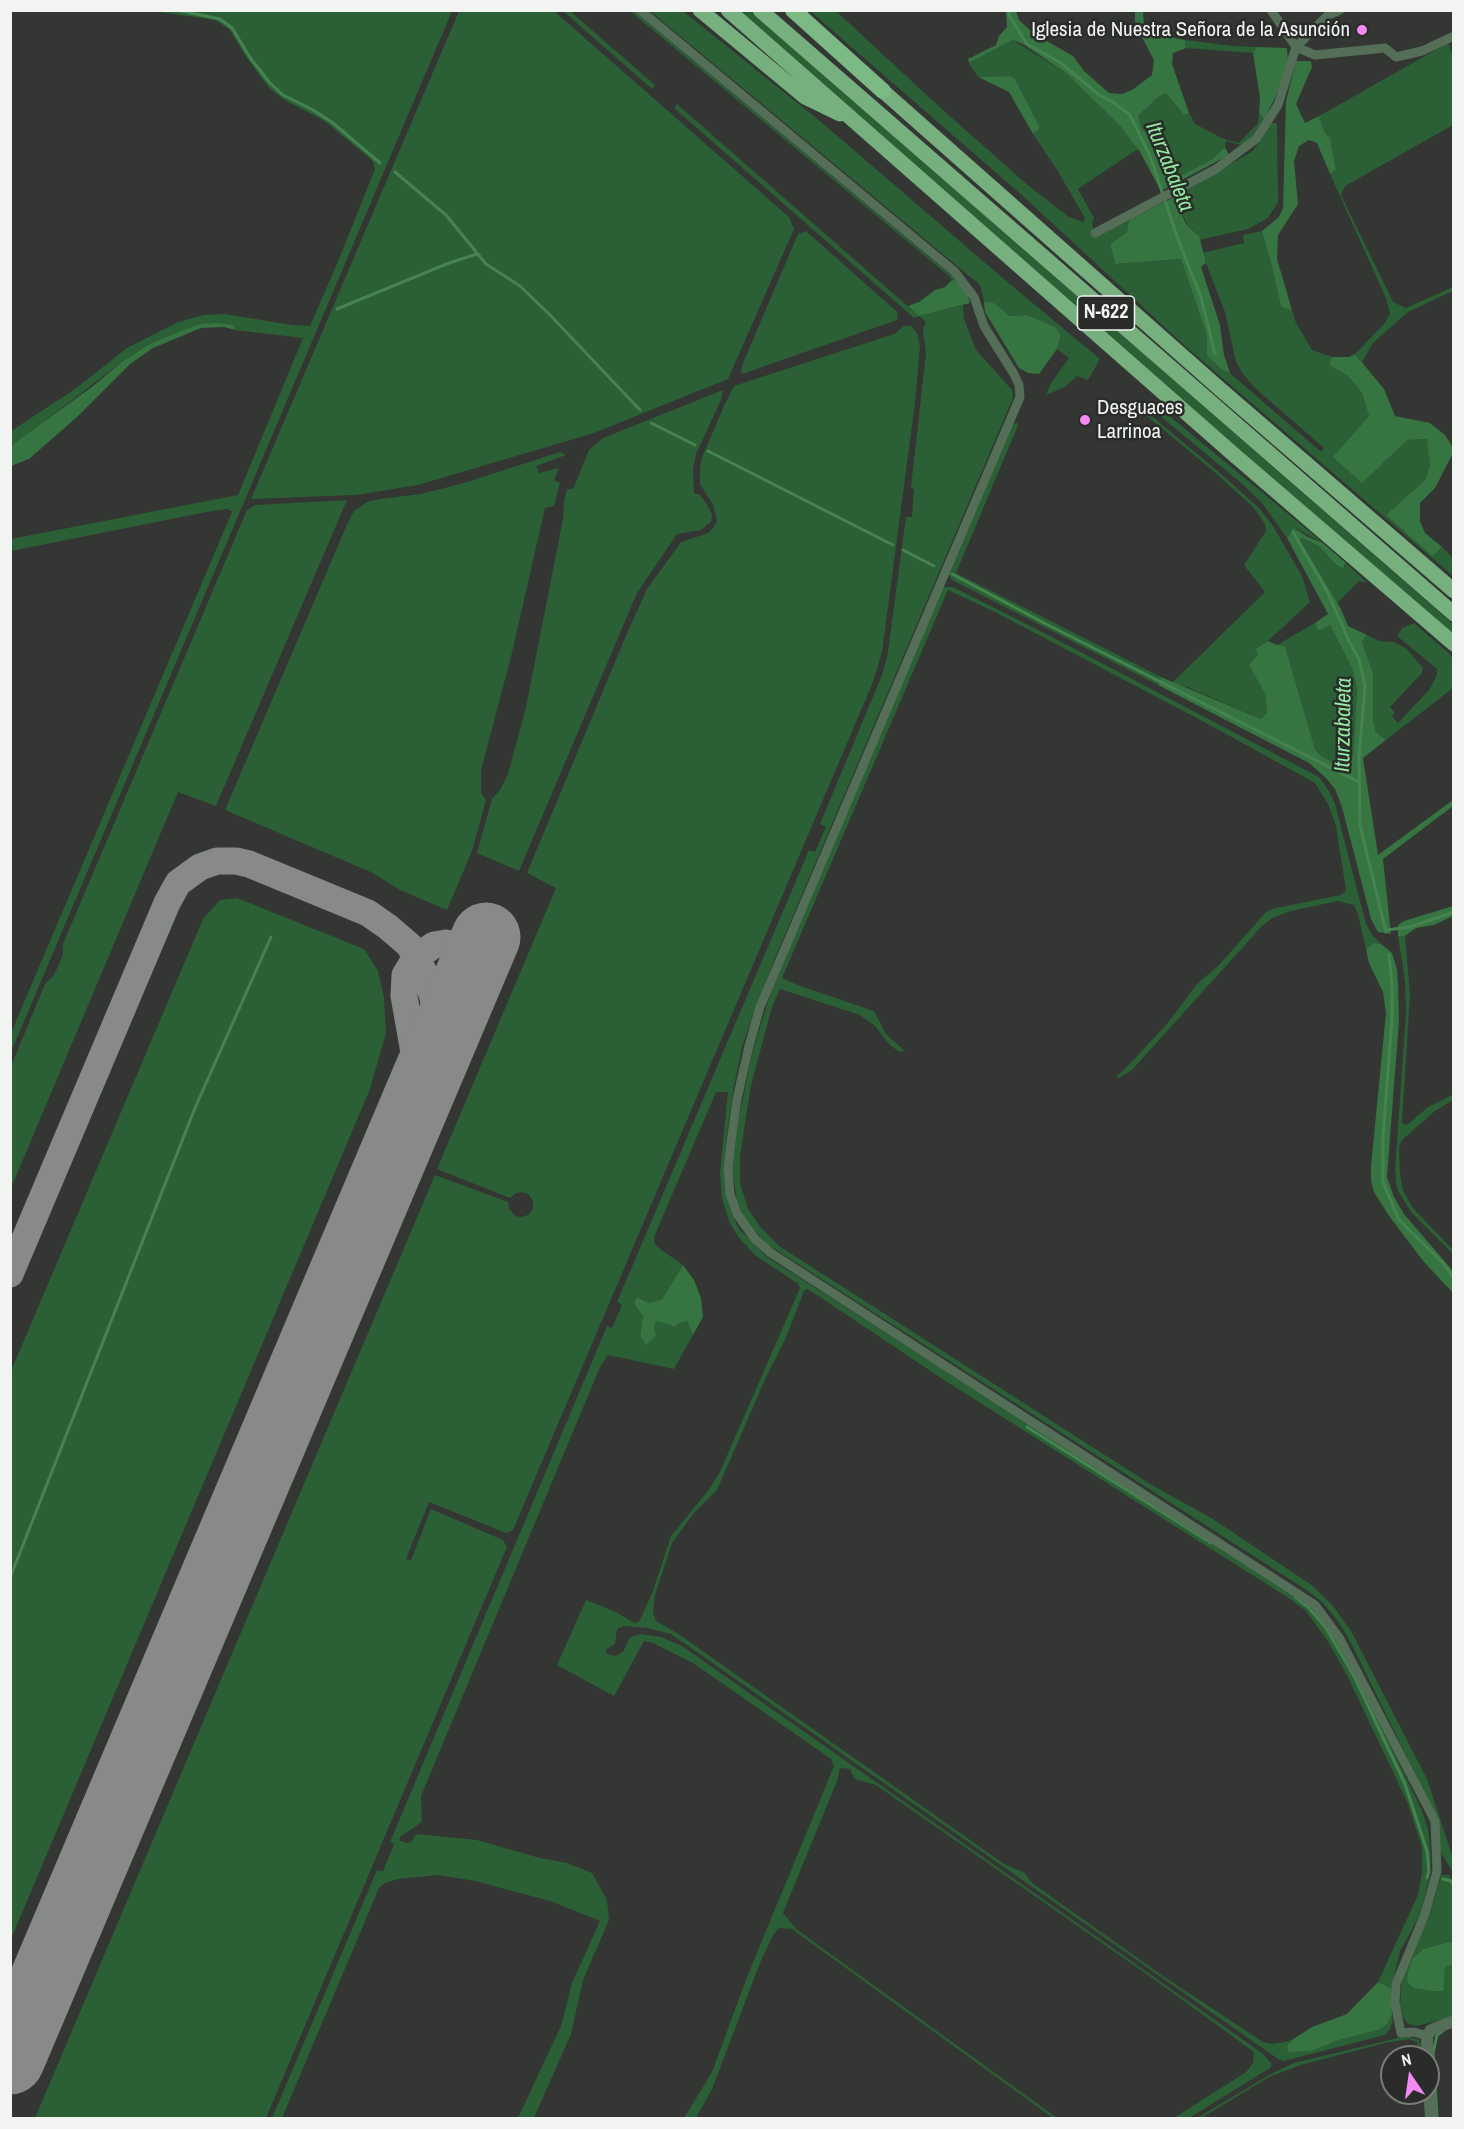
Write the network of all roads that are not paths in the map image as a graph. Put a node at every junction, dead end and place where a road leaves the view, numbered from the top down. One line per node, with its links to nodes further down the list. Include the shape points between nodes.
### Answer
1 (640, 10): 18 (street, via 955,272 974,297 984,326 1014,374 1020,397 760,1007 748,1046 730,1150 730,1194 737,1214 771,1253 1315,1605 1340,1639 1435,1821 1437,1870 1425,1914 1396,1984 1395,2003 1401,2033)
2 (700, 10): 12 (highway, via 805,97)
3 (728, 10): 12 (highway, N-622)
4 (760, 10): 15 (highway, N-622)
5 (788, 10): 11 (highway)
6 (793, 10): 11 (highway)
7 (1271, 10): 10 (street)
8 (1340, 10): 10 (street, via 1328,15)
9 (1454, 36): 10 (street, via 1422,51 1396,57 1385,48 1315,55)
10 (1296, 47): 13 (street, via 1278,105 1256,139 1216,169)
11 (883, 91): 14 (highway)
12 (859, 124): 16 (highway, N-622)
13 (1095, 233)
14 (1454, 591)
15 (1454, 614)
16 (1454, 644)
17 (1454, 2021): 18 (street, via 1438,2025)
18 (1427, 2036): 19 (street)
19 (1427, 2045)

